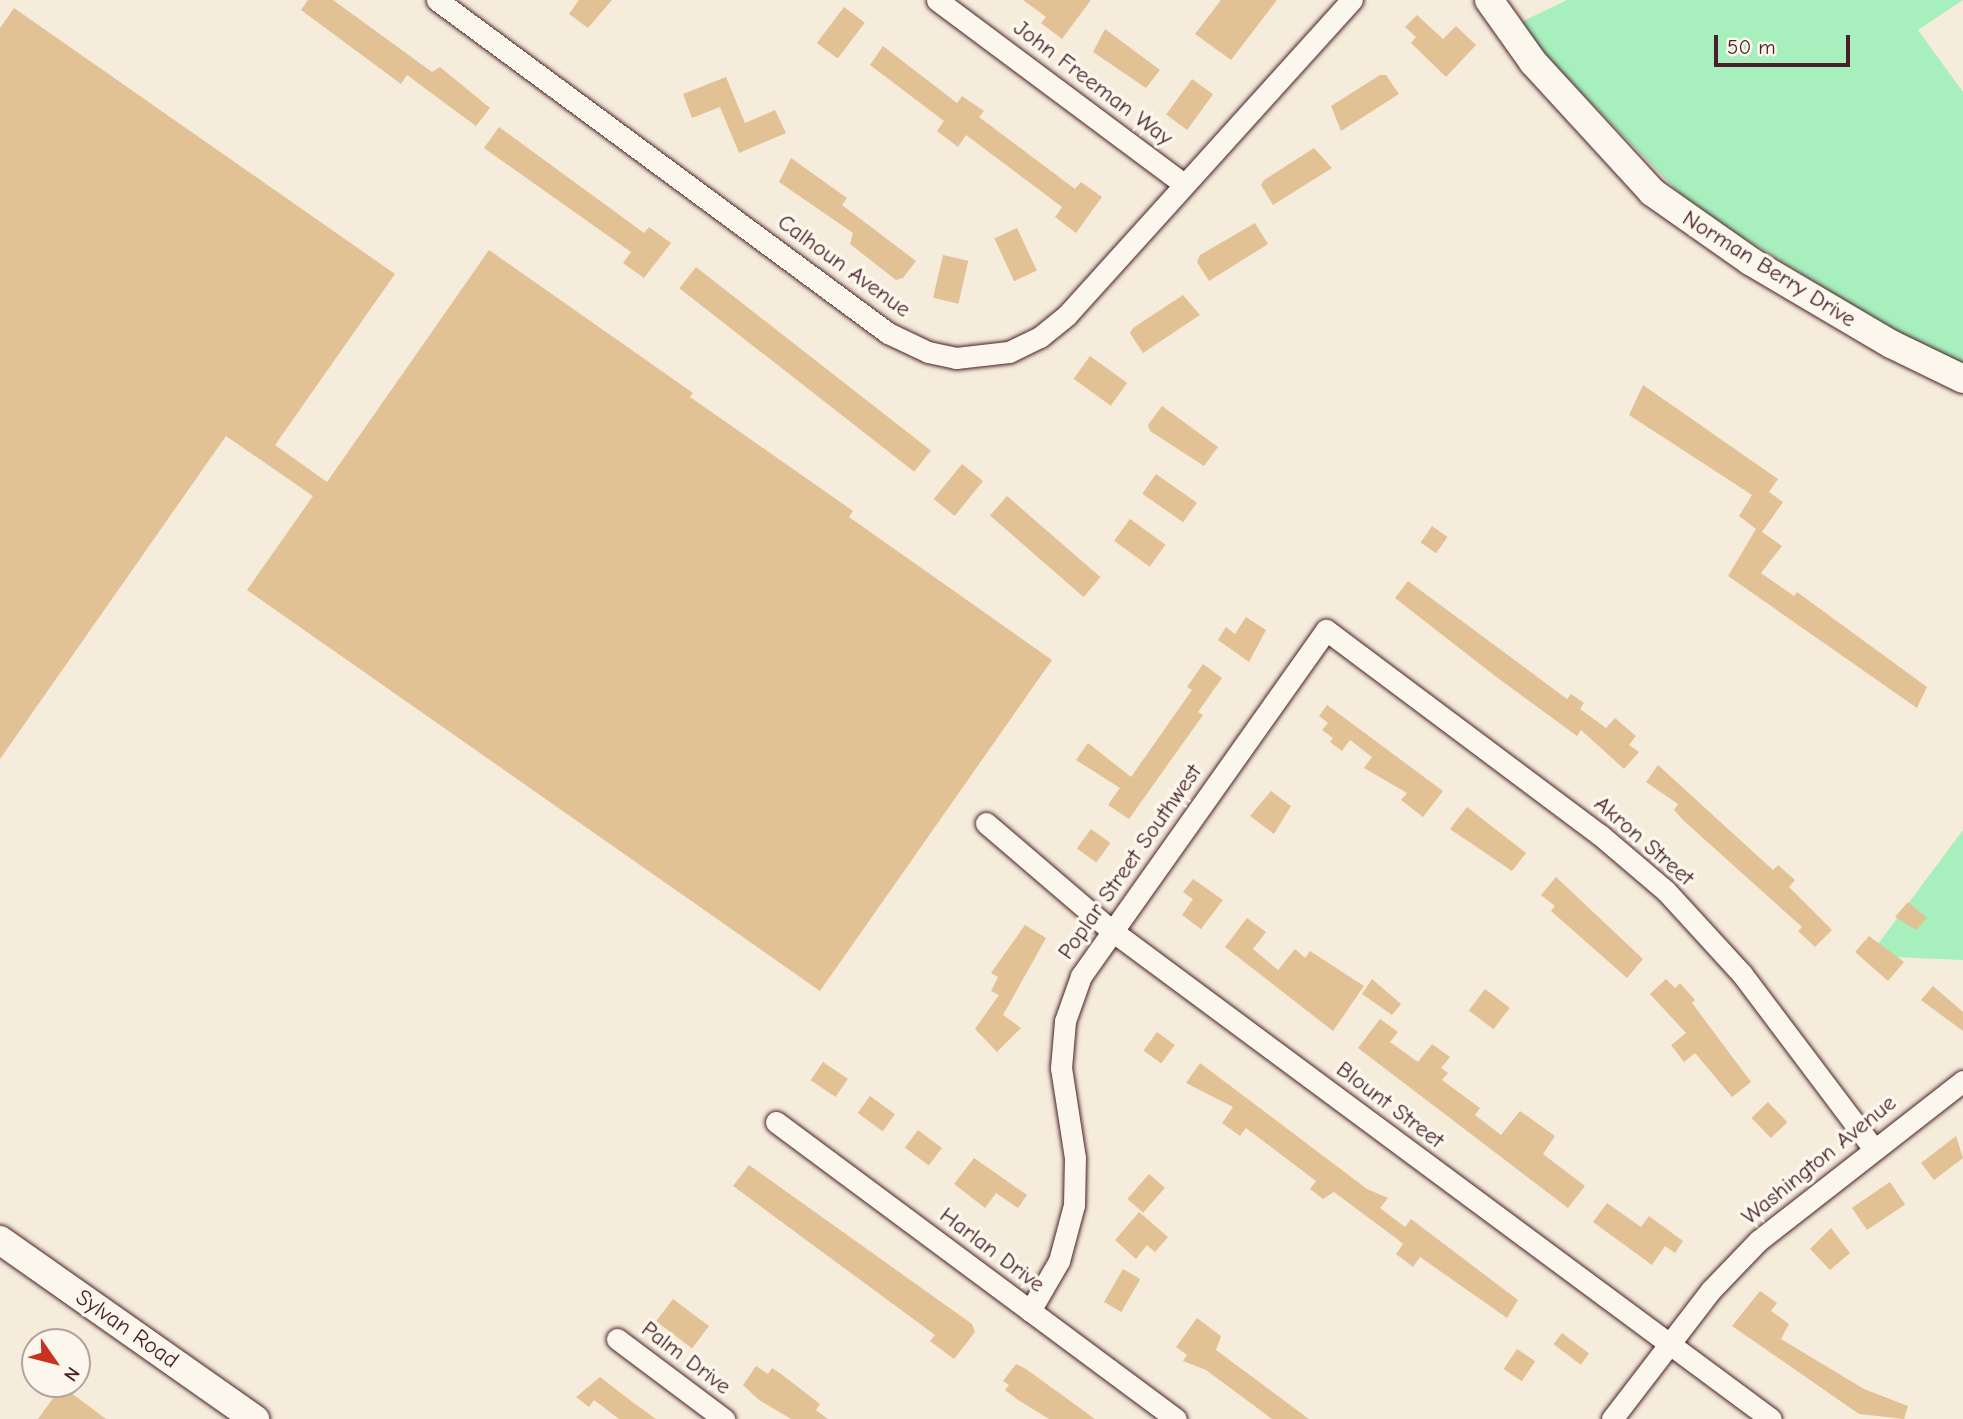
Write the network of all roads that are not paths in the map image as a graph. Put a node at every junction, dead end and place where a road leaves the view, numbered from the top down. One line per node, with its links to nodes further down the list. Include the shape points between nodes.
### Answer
1 (437, 0): 5 (street, Calhoun Avenue, via 888,333 929,352 987,357 1040,337 1068,315)
2 (937, 0): 5 (street, John Freeman Way)
3 (1352, 0): 5 (street, Calhoun Avenue)
4 (1489, 0): 6 (main road, Norman Berry Drive, via 1533,62 1652,192 1750,261 1891,344)
5 (1184, 184)
6 (1963, 379)
7 (1326, 630): 9 (street, Poplar Street Southwest); 12 (street, Akron Street, via 1599,834 1666,891 1742,974)
8 (986, 823): 9 (street, Blount Street)
9 (1111, 930): 14 (street, Poplar Street Southwest, via 1081,976 1065,1021 1061,1068 1075,1158 1074,1205 1059,1261); 16 (street, Blount Street)
10 (1963, 1081): 12 (street, Washington Avenue)
11 (776, 1122): 14 (street, Harlan Drive)
12 (1873, 1148): 16 (street, Washington Avenue, via 1758,1241)
13 (0, 1240): 17 (main road, Sylvan Road)
14 (1030, 1311): 19 (street, Harlan Drive)
15 (617, 1339): 18 (street, Palm Drive)
16 (1667, 1345): 20 (street, Washington Avenue); 21 (street, Blount Street)
17 (255, 1419)
18 (724, 1419)
19 (1176, 1419)
20 (1612, 1419)
21 (1771, 1419)

